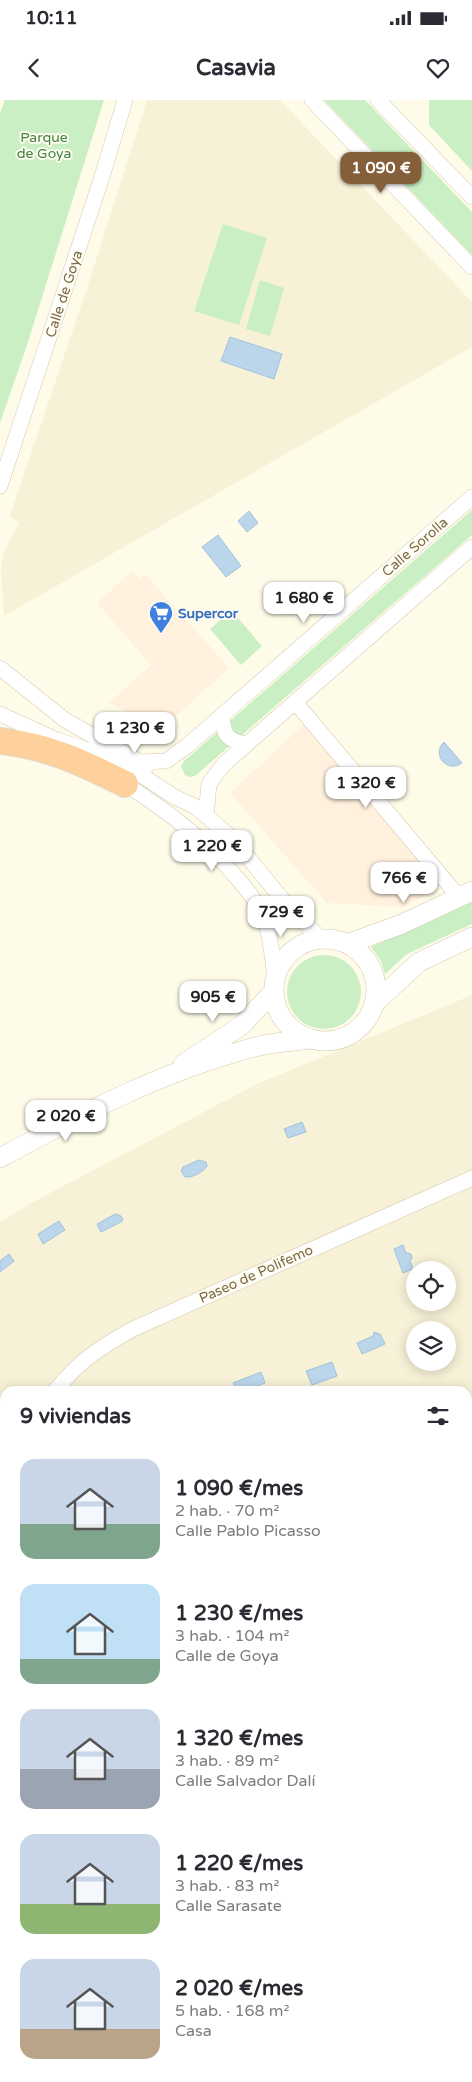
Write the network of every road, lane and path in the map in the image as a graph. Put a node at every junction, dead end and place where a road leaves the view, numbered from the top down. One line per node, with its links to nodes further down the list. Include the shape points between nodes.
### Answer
1 (125, 100): 6 (street, Calle de Goya)
2 (312, 100): 5 (street)
3 (378, 100): 4 (street)
4 (472, 197)
5 (472, 268)
6 (0, 486)
7 (472, 497): 12 (street, Calle Sorolla)
8 (472, 547): 10 (street)
9 (0, 668): 16 (street, via 65,720)
10 (295, 702): 15 (street); 19 (street)
11 (0, 714): 13 (street)
12 (222, 715): 15 (street, via 223,732 232,741); 16 (street, Calle Sorolla, via 166,761)
13 (57, 740): 17 (street); 18 (street, via 102,755 135,771)
14 (0, 742): 17 (highway, via 22,744 72,758)
15 (246, 744): 18 (street, via 223,765 209,784)
16 (140, 762): 18 (street, via 182,790)
17 (125, 784): 23 (street, via 202,840 250,893 269,934)
18 (201, 811): 21 (street, via 234,840 290,909)
19 (466, 894): 22 (street, via 402,924)
20 (472, 937): 24 (street, via 419,962)
21 (321, 939): 22 (street, via 335,939); 23 (street, via 292,951 282,963)
22 (347, 944): 24 (street, via 362,954 372,968 377,984)
23 (275, 984): 25 (street, via 276,1006 284,1020 295,1032); 26 (street, via 242,1025)
24 (376, 1002): 25 (street, via 371,1015 351,1036 323,1042)
25 (309, 1039): 26 (street, via 261,1046)
26 (168, 1074): 27 (street, via 118,1096)
27 (0, 1158)
28 (472, 1178): 29 (street, Paseo de Polifemo, via 133,1329 98,1348)
29 (59, 1386)

